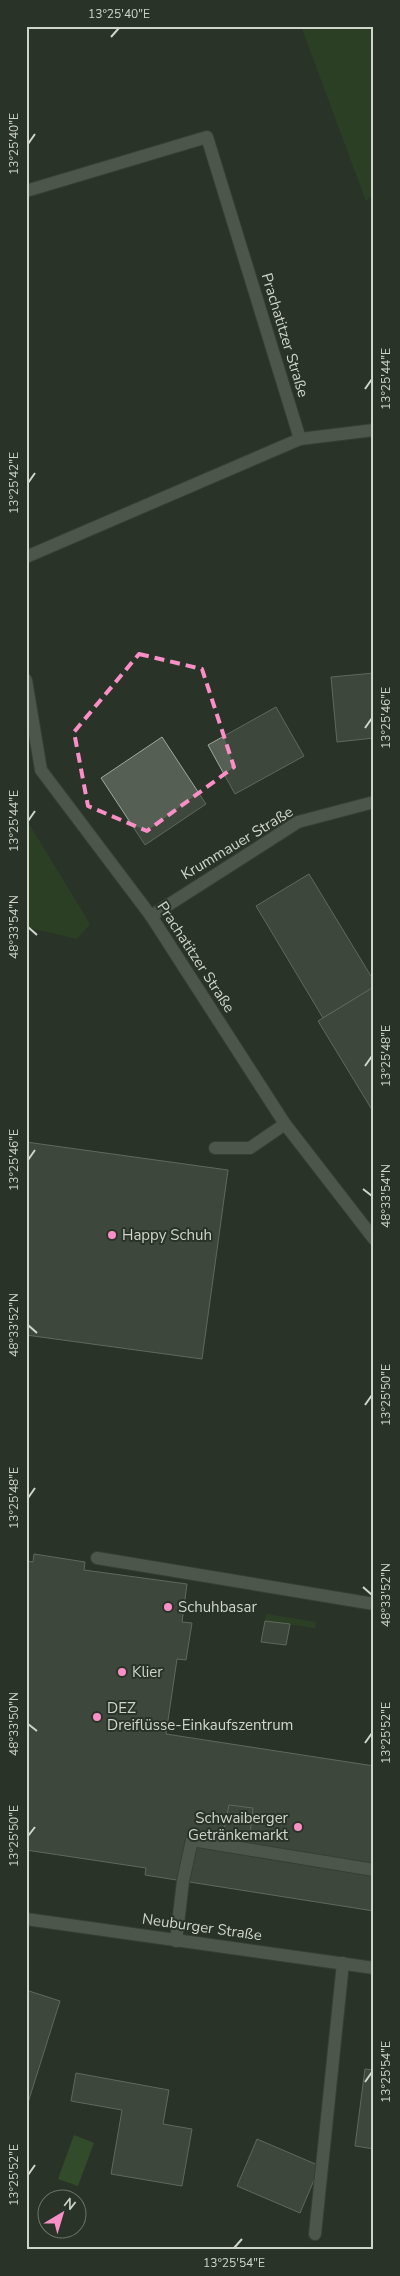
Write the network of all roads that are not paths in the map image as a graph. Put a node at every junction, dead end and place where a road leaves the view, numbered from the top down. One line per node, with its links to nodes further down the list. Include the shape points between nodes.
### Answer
1 (26, 192): 3 (street, Prachatitzer Straße, via 207,137)
2 (374, 430): 3 (street)
3 (300, 439): 4 (street)
4 (26, 557)
5 (26, 680): 7 (street, Prachatitzer Straße, via 41,770)
6 (374, 802): 7 (street, Krummauer Straße, via 298,822)
7 (151, 916): 8 (street, Prachatitzer Straße)
8 (285, 1124): 9 (street, via 250,1148); 10 (street, Prachatitzer Straße)
9 (215, 1148)
10 (374, 1239)
11 (97, 1558): 12 (street)
12 (374, 1604)
13 (374, 1870): 15 (street, via 192,1840)
14 (26, 1918): 15 (street, Neuburger Straße)
15 (176, 1941): 16 (street, Neuburger Straße)
16 (343, 1963): 17 (street, Neuburger Straße); 18 (street)
17 (374, 1968)
18 (315, 2234)

